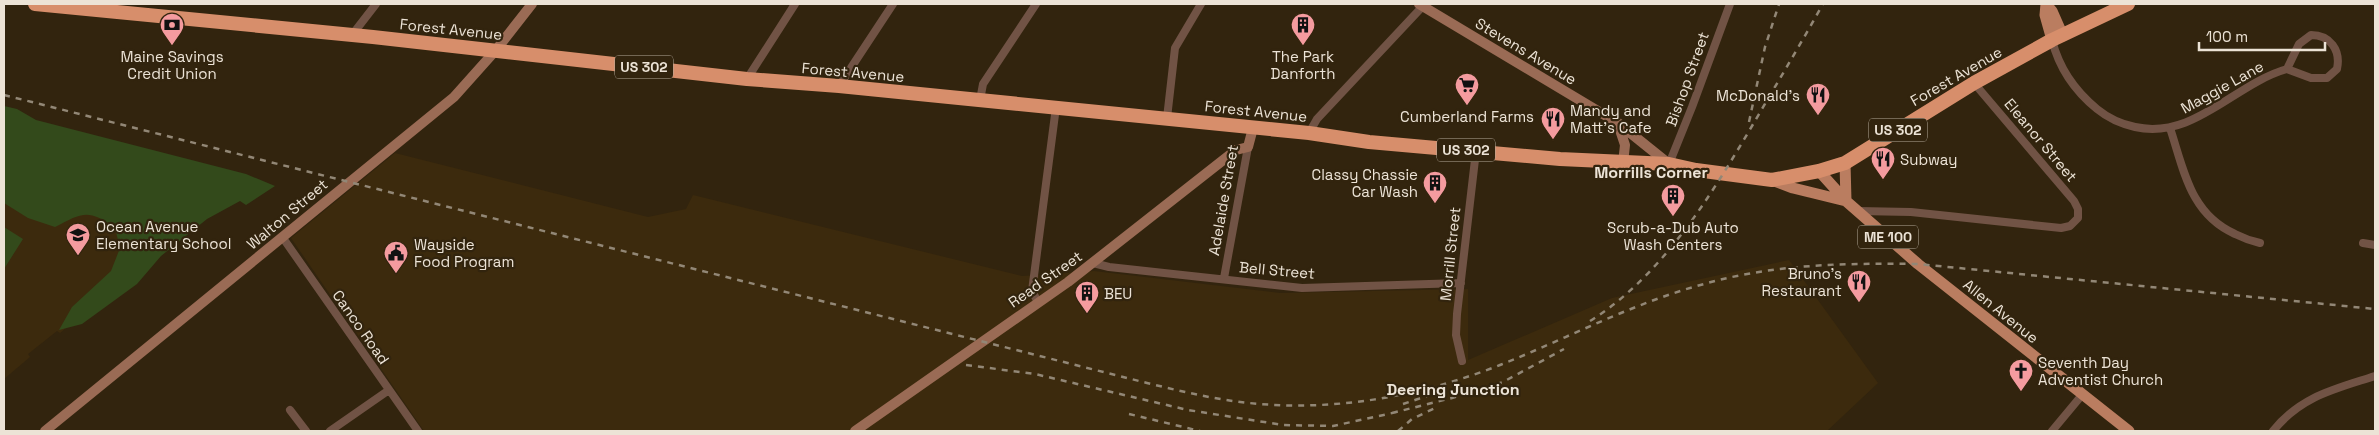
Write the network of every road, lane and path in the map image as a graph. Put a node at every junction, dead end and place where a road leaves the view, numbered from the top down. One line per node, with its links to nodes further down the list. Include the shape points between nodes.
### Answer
1 (35, 4): 12 (highway, Forest Avenue / US 302)
2 (376, 4): 12 (street)
3 (532, 4): 14 (street, Walton Street)
4 (795, 4): 16 (street)
5 (893, 4): 18 (street)
6 (1036, 4): 19 (street, via 983,84)
7 (1201, 4): 21 (street, via 1176,48)
8 (1730, 4): 30 (street, Bishop Street)
9 (2046, 4): 13 (main road, via 2045,15)
10 (2128, 4): 13 (highway, Forest Avenue / US 302)
11 (1421, 5): 22 (street, Stevens Avenue); 25 (street, via 1316,119)
12 (352, 35): 14 (highway, Forest Avenue / US 302)
13 (2058, 38): 17 (highway, Forest Avenue / US 302); 24 (street, Maggie Lane, via 2057,58 2069,79 2086,101 2102,114 2120,123 2142,128)
14 (496, 50): 16 (highway, Forest Avenue / US 302); 35 (street, Walton Street, via 454,97)
15 (2288, 69): 15 (street, Maggie Lane, via 2311,78 2327,78 2337,69 2338,55 2328,40 2320,35 2311,35 2299,44); 24 (street, Maggie Lane, via 2258,81 2198,118)
16 (747, 79): 18 (highway, Forest Avenue / US 302)
17 (1974, 83): 29 (highway, Forest Avenue / US 302); 34 (street, Eleanor Street, via 2074,201 2078,218 2070,226 2061,228 1911,212)
18 (839, 86): 19 (highway, Forest Avenue / US 302)
19 (980, 100): 20 (highway, Forest Avenue / US 302)
20 (1056, 107): 21 (highway, Forest Avenue / US 302); 42 (street, via 1032,291)
21 (1167, 118): 23 (highway, Forest Avenue / US 302)
22 (1618, 123): 28 (street, via 1625,145); 30 (street, Stevens Avenue)
23 (1253, 128): 25 (highway, Forest Avenue / US 302); 26 (street, Adelaide Street)
24 (2170, 128): 36 (street, Maggie Lane, via 2185,175 2202,210 2221,228)
25 (1309, 132): 27 (highway, Forest Avenue / US 302, via 1369,142)
26 (1248, 147): 39 (street, Read Street, via 1236,150); 40 (street, Adelaide Street)
27 (1476, 151): 28 (highway, Forest Avenue / US 302); 41 (street, Morrill Street)
28 (1623, 163): 30 (highway, Forest Avenue / US 302)
29 (1845, 163): 31 (highway, Forest Avenue / US 302); 33 (main road)
30 (1669, 164): 32 (highway, US 302)
31 (1819, 171): 32 (highway, Forest Avenue / US 302); 33 (main road, ME 100)
32 (1772, 180): 33 (main road)
33 (1846, 202): 34 (main road, ME 100)
34 (1858, 211): 46 (main road, Allen Avenue / ME 100, via 1918,264)
35 (283, 238): 45 (street, Canco Road); 48 (street, Walton Street)
36 (2260, 243)
37 (2363, 243): 38 (street)
38 (2375, 244)
39 (1093, 263): 40 (street, Bell Street); 42 (street, Read Street)
40 (1224, 278): 41 (street, Bell Street, via 1302,288)
41 (1460, 283): 43 (street, Morrill Street, via 1456,335)
42 (1038, 302): 52 (street, Read Street)
43 (1462, 361)
44 (2375, 376): 55 (street, via 2310,398 2290,412)
45 (388, 390): 50 (street); 51 (street, Canco Road)
46 (2082, 395): 53 (street); 54 (main road, Allen Avenue / ME 100)
47 (290, 410): 49 (street)
48 (45, 431)
49 (306, 431)
50 (330, 431)
51 (418, 431)
52 (855, 431)
53 (2052, 431)
54 (2128, 431)
55 (2273, 431)

